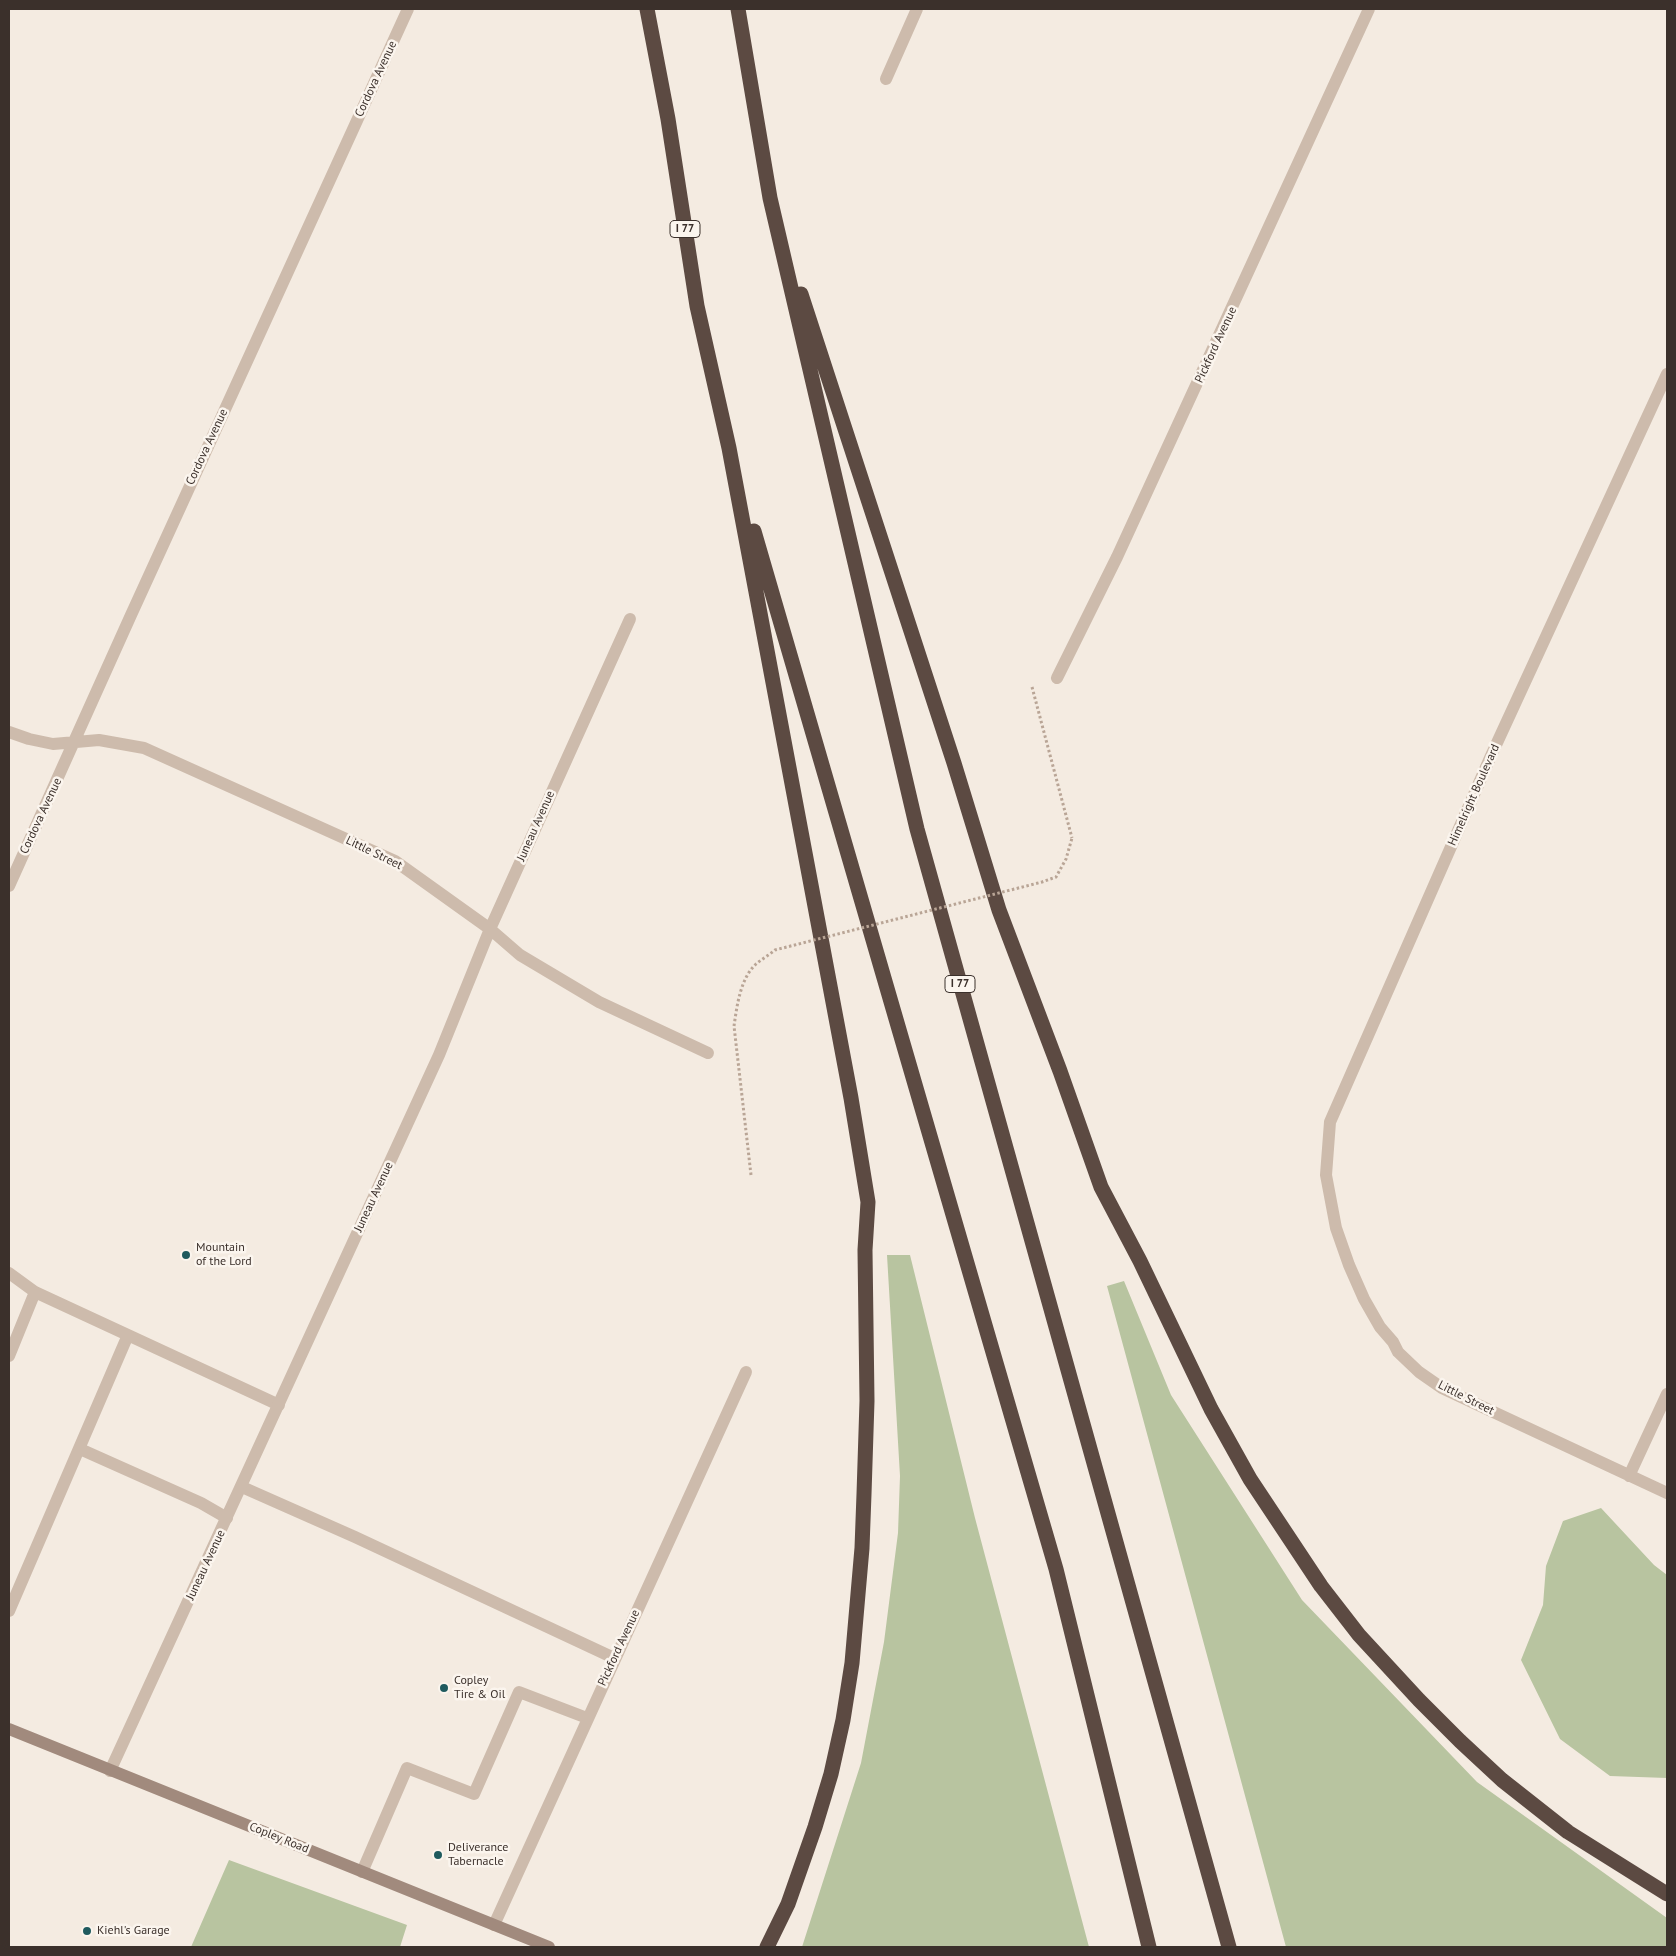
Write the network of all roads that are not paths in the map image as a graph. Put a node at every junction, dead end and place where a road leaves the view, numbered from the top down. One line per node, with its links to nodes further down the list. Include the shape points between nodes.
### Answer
1 (408, 9): 13 (street, Cordova Avenue)
2 (646, 9): 9 (highway, I 77, via 668,119 697,306)
3 (738, 9): 7 (highway, I 77)
4 (918, 9): 6 (street)
5 (1369, 9): 11 (street, Pickford Avenue, via 1117,557)
6 (886, 79)
7 (770, 198): 37 (highway, via 999,910 1102,1187 1211,1409 1250,1479 1321,1586 1359,1635 1419,1700 1502,1780 1568,1832); 42 (highway, I 77, via 916,829)
8 (1667, 374): 17 (street, Himelright Boulevard, via 1490,758 1330,1122 1326,1175)
9 (729, 448): 40 (highway, via 868,1202 863,1521 852,1664 816,1827 788,1904); 41 (highway, I 77, via 1056,1569)
10 (630, 619): 15 (street, Juneau Avenue)
11 (1057, 678)
12 (9, 732): 13 (street, Little Street, via 53,744)
13 (74, 742): 14 (street, Cordova Avenue); 15 (street, Little Street, via 99,740 153,752 395,861)
14 (9, 886)
15 (490, 929): 16 (street, Little Street, via 520,955 599,1002); 25 (street, Juneau Avenue, via 439,1055)
16 (708, 1053)
17 (1336, 1228): 27 (street, Little Street, via 1352,1274 1380,1327 1398,1352 1420,1372 1442,1388)
18 (9, 1273): 19 (street)
19 (35, 1292): 20 (street); 21 (street)
20 (128, 1335): 25 (street); 26 (street)
21 (11, 1342): 22 (street)
22 (9, 1356)
23 (746, 1372): 32 (street, Pickford Avenue)
24 (1667, 1394): 27 (street)
25 (279, 1405): 28 (street, Juneau Avenue)
26 (80, 1449): 30 (street, via 201,1503); 31 (street)
27 (1629, 1476): 29 (street, Little Street)
28 (242, 1487): 30 (street, Juneau Avenue); 32 (street)
29 (1667, 1493)
30 (227, 1518): 35 (street, Juneau Avenue)
31 (9, 1611)
32 (614, 1658): 33 (street, Pickford Avenue)
33 (587, 1718): 36 (street, via 519,1692 474,1794 407,1768); 38 (street, Pickford Avenue)
34 (9, 1729): 35 (main road, Copley Road)
35 (110, 1771): 36 (main road, Copley Road)
36 (362, 1872): 38 (main road, Copley Road)
37 (1667, 1894)
38 (494, 1925): 39 (main road, Copley Road)
39 (549, 1947)
40 (767, 1947)
41 (1149, 1947)
42 (1229, 1947)

